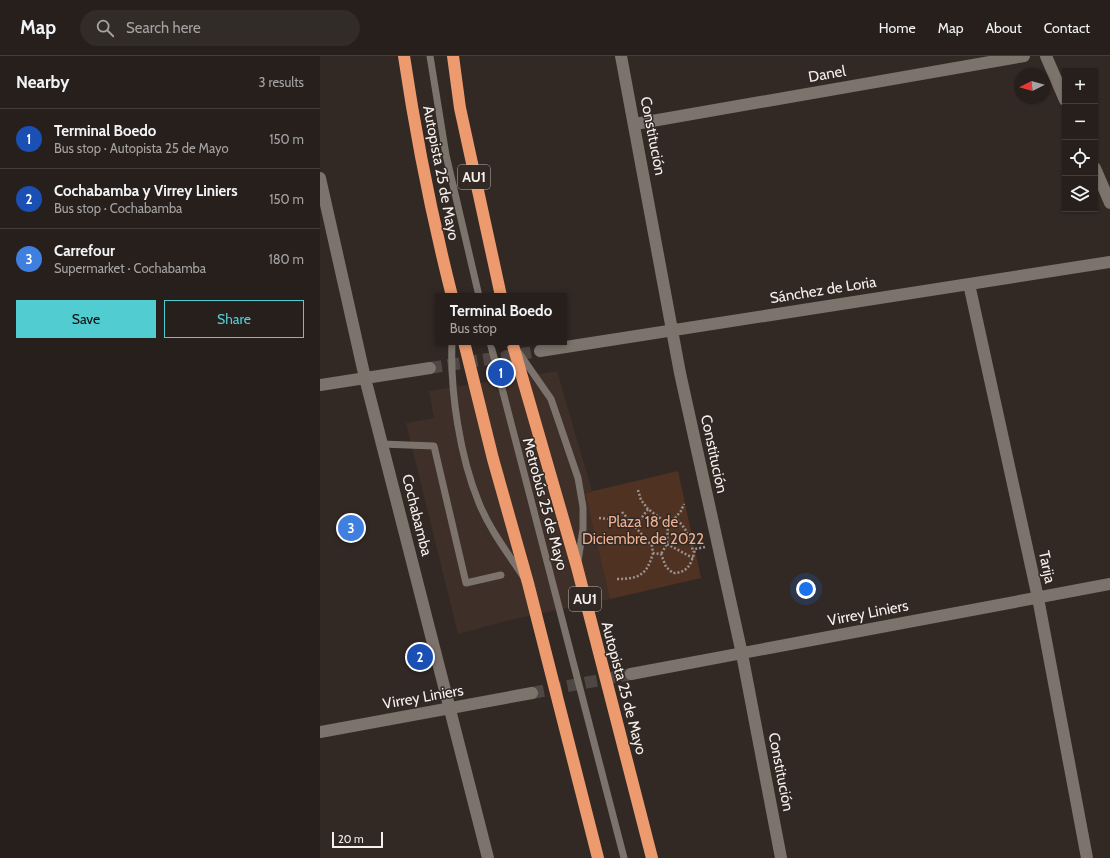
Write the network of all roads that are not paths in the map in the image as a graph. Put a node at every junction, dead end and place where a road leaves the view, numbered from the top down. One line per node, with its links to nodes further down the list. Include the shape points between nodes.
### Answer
1 (404, 56): 14 (highway, Autopista 25 de Mayo, via 433,222)
2 (430, 56): 15 (lane, via 446,155)
3 (452, 56): 16 (highway, Autopista 25 de Mayo / AU1, via 463,123)
4 (621, 56): 8 (street, Constitución)
5 (1024, 56): 8 (street, Danel)
6 (1046, 56): 7 (street)
7 (1062, 93)
8 (635, 124): 17 (street, Constitución)
9 (1098, 175): 11 (street)
10 (320, 178): 25 (street, Cochabamba)
11 (1110, 202)
12 (1110, 262): 13 (street, Sánchez de Loria)
13 (969, 284): 17 (street, Sánchez de Loria); 32 (street, Tarija)
14 (451, 293)
15 (478, 293)
16 (500, 293)
17 (672, 329): 23 (street, Sánchez de Loria); 33 (street, Constitución)
18 (452, 345): 30 (lane, via 451,374 454,398 469,474 479,504 494,534)
19 (465, 345): 30 (highway)
20 (491, 345): 40 (lane, Metrobús 25 de Mayo)
21 (513, 345): 28 (highway, Autopista 25 de Mayo / AU1)
22 (513, 345): 28 (lane, via 551,399 578,478 583,507 583,529)
23 (540, 351)
24 (430, 368): 25 (street)
25 (365, 378): 26 (street); 27 (street, Cochabamba)
26 (320, 385)
27 (382, 444): 29 (lane, via 434,446 466,583); 36 (street, Cochabamba)
28 (577, 567): 41 (highway, Autopista 25 de Mayo / AU1)
29 (501, 575)
30 (528, 583): 39 (highway)
31 (1110, 584): 32 (street, Virrey Liniers)
32 (1038, 598): 33 (street, Virrey Liniers); 43 (street, Tarija)
33 (742, 654): 34 (street, Virrey Liniers); 42 (street, Constitución)
34 (631, 674)
35 (532, 693): 36 (street, Virrey Liniers)
36 (450, 708): 37 (street, Virrey Liniers); 38 (street, Cochabamba)
37 (320, 732)
38 (488, 858)
39 (598, 858)
40 (624, 858)
41 (652, 858)
42 (781, 858)
43 (1088, 858)

